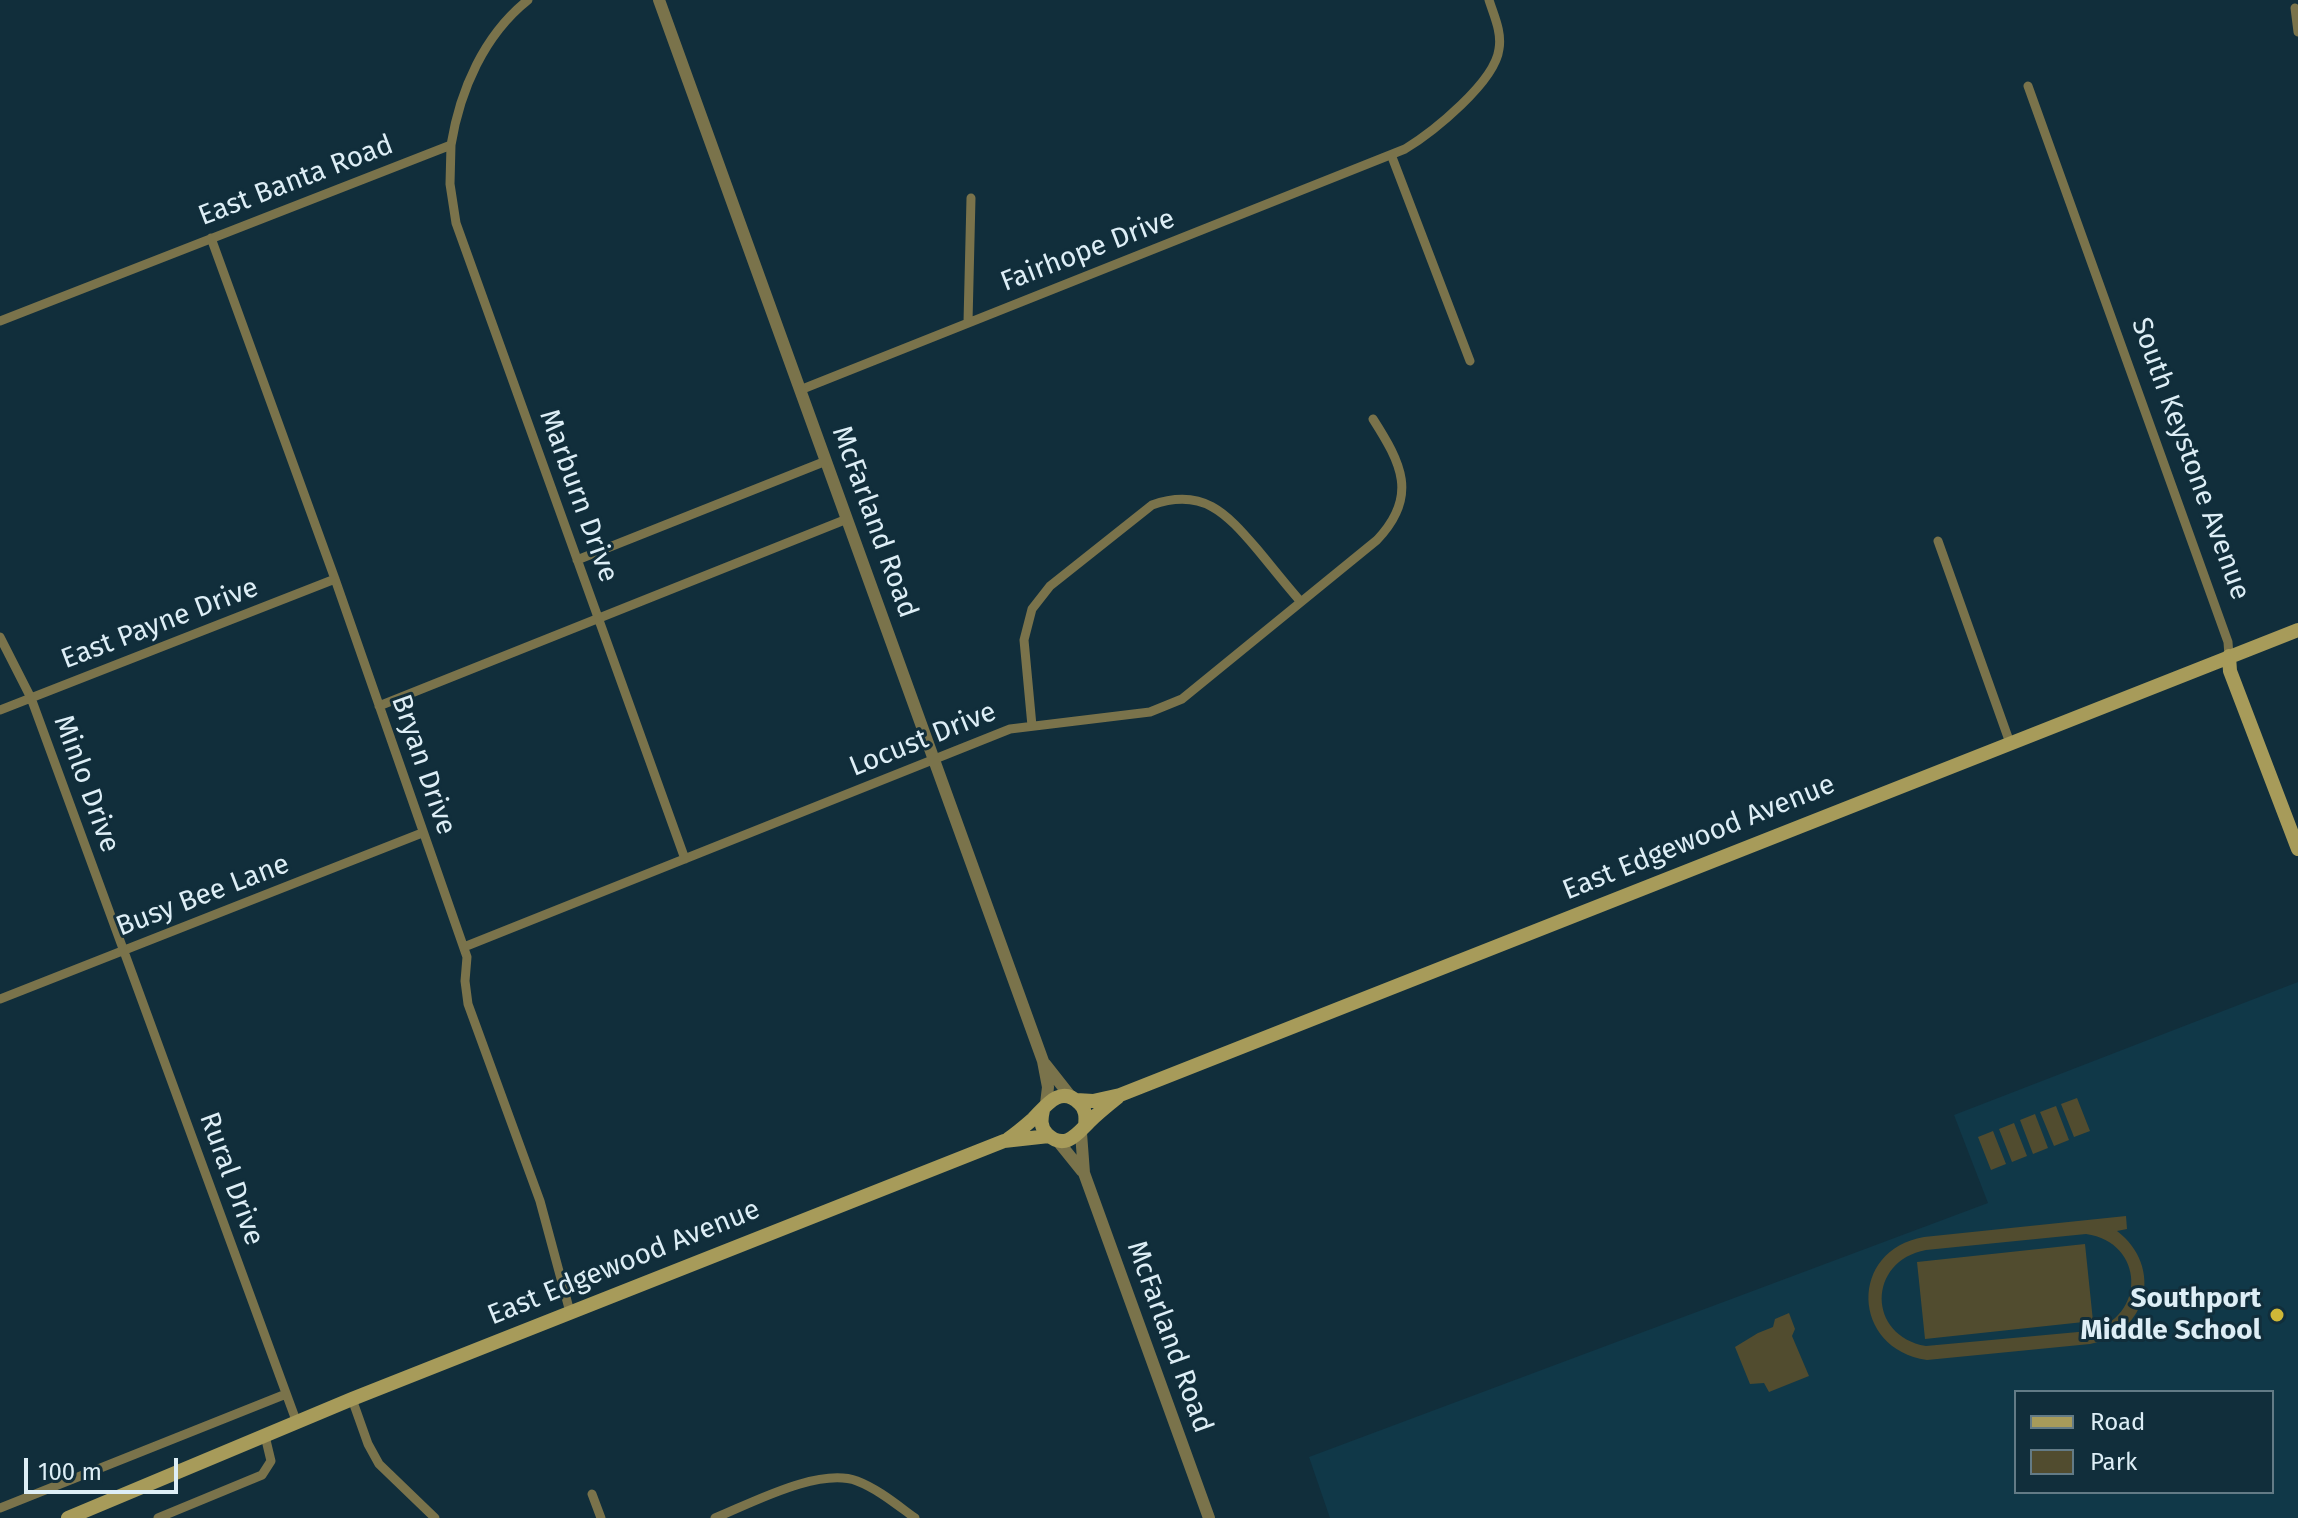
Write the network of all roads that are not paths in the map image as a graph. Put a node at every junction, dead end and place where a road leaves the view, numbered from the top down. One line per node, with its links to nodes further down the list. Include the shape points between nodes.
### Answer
1 (528, 0): 7 (street, via 504,23 478,63)
2 (659, 0): 14 (street, McFarland Road)
3 (1489, 0): 8 (street, Fairhope Drive, via 1500,42 1491,73 1432,130)
4 (2295, 8): 5 (street)
5 (2298, 32)
6 (2028, 86): 25 (street, South Keystone Avenue)
7 (451, 145): 10 (street, East Banta Road); 19 (street, Marburn Drive, via 456,223)
8 (1392, 157): 12 (street, Fairhope Drive); 13 (street)
9 (971, 198): 12 (street)
10 (211, 238): 11 (street, East Banta Road); 20 (street, Bryan Drive)
11 (0, 321)
12 (968, 322): 14 (street, Fairhope Drive)
13 (1470, 361)
14 (800, 390): 16 (street, McFarland Road)
15 (1373, 419): 21 (street, Locust Drive, via 1400,470 1402,494 1395,517 1377,540)
16 (826, 461): 17 (street, McFarland Road); 19 (street)
17 (847, 519): 22 (street); 31 (street, McFarland Road)
18 (1938, 541): 30 (street)
19 (577, 560): 22 (street, Marburn Drive)
20 (335, 579): 26 (street, East Payne Drive); 27 (street, Bryan Drive)
21 (1301, 602): 29 (street, Locust Drive, via 1175,702 1150,712); 29 (street, via 1221,511 1189,499 1152,505 1050,586 1032,609 1024,640)
22 (599, 619): 27 (street); 34 (street, Marburn Drive)
23 (2298, 630): 25 (main road, East Edgewood Avenue)
24 (0, 637): 26 (street, Minlo Drive)
25 (2229, 656): 30 (main road, East Edgewood Avenue); 33 (main road, South Keystone Avenue, via 2230,671)
26 (31, 698): 28 (street, East Payne Drive); 36 (street, Minlo Drive)
27 (379, 706): 32 (street, Bryan Drive)
28 (0, 710)
29 (1032, 726): 31 (street, Locust Drive, via 997,733)
30 (2010, 743): 39 (main road, East Edgewood Avenue)
31 (934, 760): 34 (street, Locust Drive); 38 (street, McFarland Road)
32 (422, 833): 35 (street, Bryan Drive); 36 (street, Busy Bee Lane)
33 (2298, 849)
34 (685, 859): 35 (street, Locust Drive)
35 (464, 947): 46 (street, Bryan Drive, via 468,1004 540,1201)
36 (124, 950): 37 (street, Busy Bee Lane); 47 (street, Rural Drive)
37 (0, 999)
38 (1043, 1061): 40 (street, McFarland Road); 41 (street, McFarland Road, via 1048,1087)
39 (1120, 1095): 40 (main road, East Edgewood Avenue); 42 (main road, East Edgewood Avenue)
40 (1074, 1099): 41 (main road, East Edgewood Avenue, via 1055,1098); 42 (main road, via 1086,1114)
41 (1044, 1107): 43 (main road, via 1042,1124); 44 (main road, East Edgewood Avenue)
42 (1083, 1129): 43 (main road, East Edgewood Avenue, via 1068,1141); 45 (street, McFarland Road)
43 (1053, 1138): 44 (main road, East Edgewood Avenue); 45 (street, McFarland Road)
44 (1004, 1141): 46 (main road, East Edgewood Avenue)
45 (1084, 1173): 59 (street, McFarland Road)
46 (570, 1312): 48 (main road, East Edgewood Avenue)
47 (286, 1394): 49 (street, Rural Drive); 52 (street)
48 (352, 1399): 49 (main road, East Edgewood Avenue); 55 (street, via 379,1464)
49 (297, 1423): 50 (main road, East Edgewood Avenue)
50 (265, 1436): 53 (main road, East Edgewood Avenue); 54 (street, via 271,1461 262,1475)
51 (592, 1494): 56 (street)
52 (0, 1508)
53 (68, 1518)
54 (158, 1518)
55 (435, 1518)
56 (601, 1518)
57 (715, 1518): 58 (street, via 834,1476 860,1482)
58 (915, 1518)
59 (1209, 1518)

